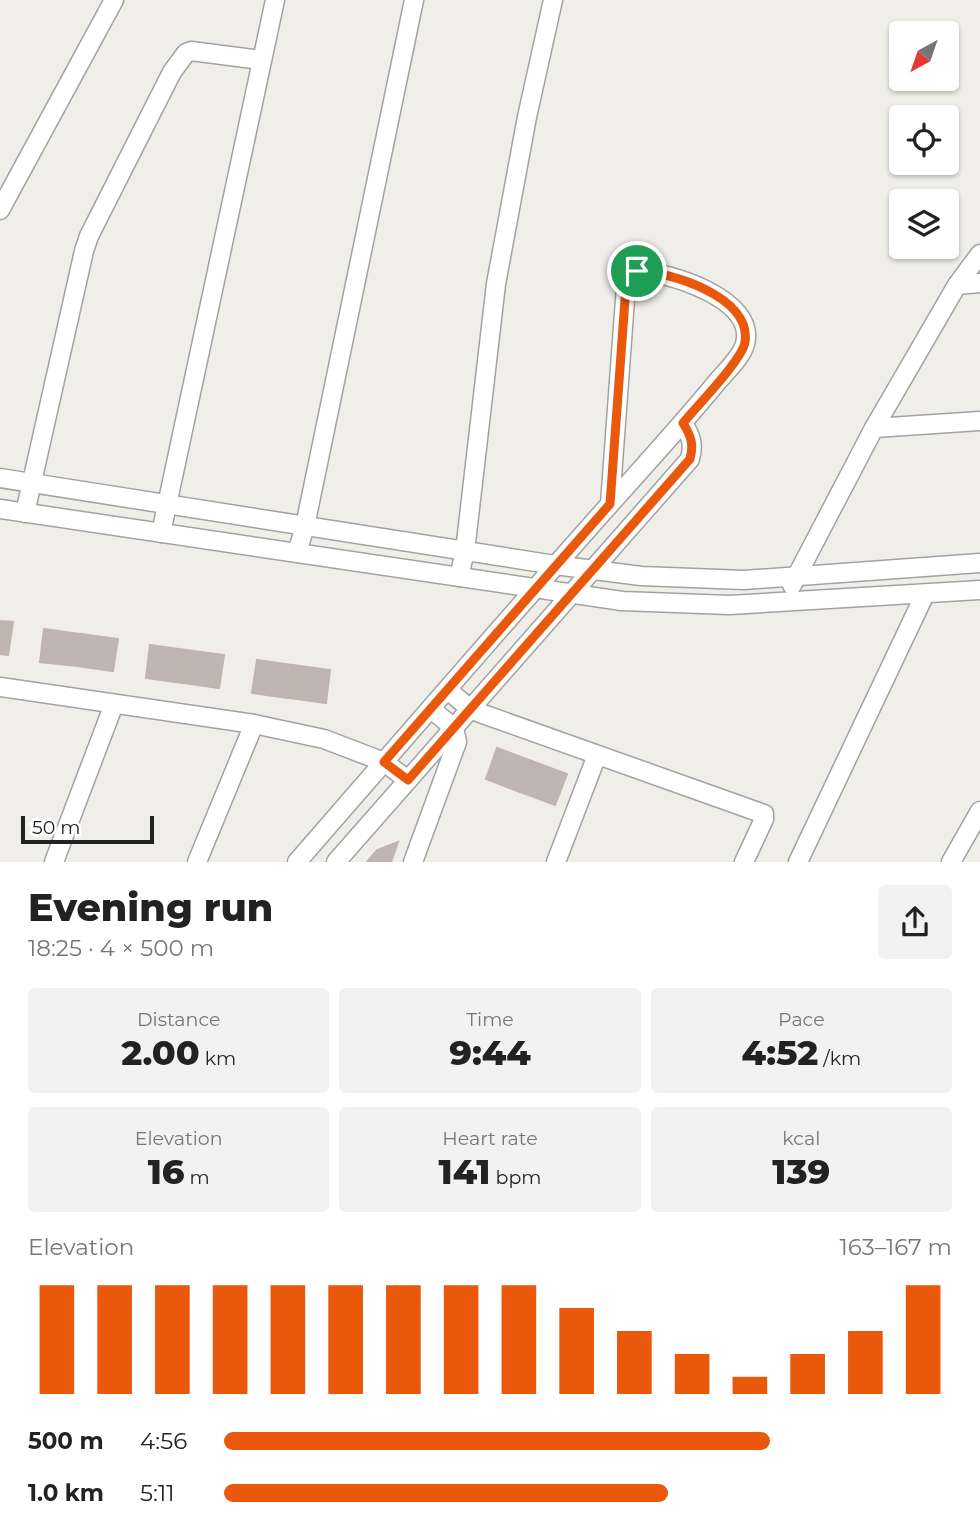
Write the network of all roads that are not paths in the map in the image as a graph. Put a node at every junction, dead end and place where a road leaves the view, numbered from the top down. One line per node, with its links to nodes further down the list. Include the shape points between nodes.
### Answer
1 (114, 0): 6 (street)
2 (275, 0): 5 (street)
3 (414, 0): 19 (street)
4 (553, 0): 21 (street, via 496,285)
5 (261, 60): 14 (street, via 191,51 172,72 83,251); 16 (street)
6 (0, 210)
7 (980, 254): 9 (street)
8 (980, 283): 9 (street)
9 (957, 285): 12 (street)
10 (980, 421): 12 (street)
11 (683, 423): 15 (street); 15 (street, via 737,357 745,343 744,327 736,313 696,284 672,275 637,271 626,286); 25 (street, via 691,435 690,459)
12 (874, 428): 27 (street)
13 (0, 478): 14 (street)
14 (33, 484): 16 (street); 18 (street)
15 (610, 504): 24 (street)
16 (169, 505): 19 (street); 20 (street)
17 (0, 509): 18 (street)
18 (25, 513): 20 (street)
19 (305, 526): 21 (street); 22 (street)
20 (161, 533): 22 (street)
21 (465, 551): 24 (street); 26 (street)
22 (297, 554): 26 (street)
23 (980, 562): 27 (street)
24 (555, 565): 25 (street); 28 (street)
25 (590, 571): 27 (street, via 692,579); 30 (street)
26 (459, 577): 28 (street)
27 (796, 577): 32 (street)
28 (536, 589): 30 (street); 34 (street)
29 (980, 590): 31 (street)
30 (572, 594): 32 (street, via 675,604); 37 (street)
31 (925, 594): 32 (street); 51 (street)
32 (782, 604)
33 (0, 687): 35 (street)
34 (448, 690): 36 (street); 37 (street)
35 (114, 704): 38 (street); 44 (street)
36 (431, 709): 39 (street); 41 (street)
37 (475, 711): 39 (street); 40 (street)
38 (254, 724): 41 (street, via 324,739); 45 (street)
39 (455, 735): 42 (street); 48 (street)
40 (597, 755): 49 (street); 50 (street, via 764,814)
41 (384, 762): 42 (street); 46 (street)
42 (408, 780): 47 (street)
43 (980, 811): 52 (street)
44 (54, 862)
45 (197, 862)
46 (297, 862)
47 (336, 862)
48 (413, 862)
49 (556, 862)
50 (744, 862)
51 (798, 862)
52 (951, 862)

